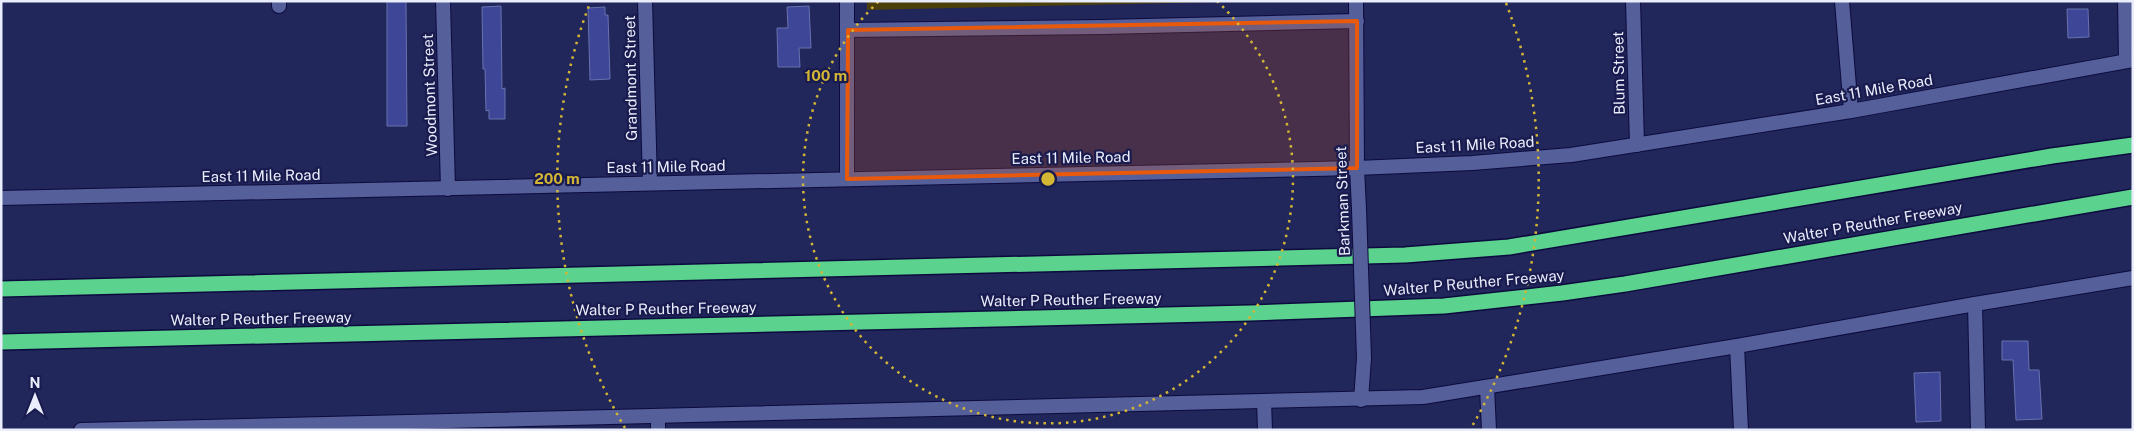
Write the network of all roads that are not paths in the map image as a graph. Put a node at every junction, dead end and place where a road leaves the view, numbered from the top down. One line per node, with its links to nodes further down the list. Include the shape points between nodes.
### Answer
1 (444, 1): 17 (main road, Woodmont Street)
2 (646, 1): 16 (main road, Grandmont Street)
3 (847, 1): 9 (main road)
4 (1356, 1): 8 (main road, Barkman Street)
5 (1633, 1): 12 (main road, Blum Street)
6 (1842, 1): 11 (main road)
7 (2125, 1): 10 (main road)
8 (1357, 21): 9 (main road); 14 (main road, Barkman Street)
9 (848, 30): 15 (main road)
10 (2129, 61): 11 (main road, East 11 Mile Road)
11 (1851, 110): 12 (main road, East 11 Mile Road)
12 (1637, 145): 14 (main road, East 11 Mile Road, via 1525,159)
13 (2133, 145): 21 (highway, via 1509,247 1424,254)
14 (1357, 168): 15 (main road, East 11 Mile Road); 26 (main road, Barkman Street, bridge, via 1364,358)
15 (847, 179): 16 (main road, East 11 Mile Road)
16 (650, 183): 17 (main road, East 11 Mile Road)
17 (448, 189): 19 (main road, East 11 Mile Road)
18 (2133, 197): 23 (highway, Walter P Reuther Freeway, via 1625,284 1444,306 1230,314)
19 (1, 198)
20 (2133, 278): 22 (main road)
21 (1, 289)
22 (1974, 304): 24 (main road); 35 (main road)
23 (1, 342)
24 (1737, 346): 25 (main road); 34 (main road)
25 (1487, 387): 26 (main road, via 1423,397); 33 (main road)
26 (1361, 400): 27 (main road)
27 (1264, 401): 28 (main road); 32 (main road)
28 (658, 423): 29 (main road)
29 (456, 425): 30 (main road)
30 (228, 428): 31 (main road)
31 (81, 430)
32 (1265, 430)
33 (1489, 430)
34 (1741, 430)
35 (1978, 430)

